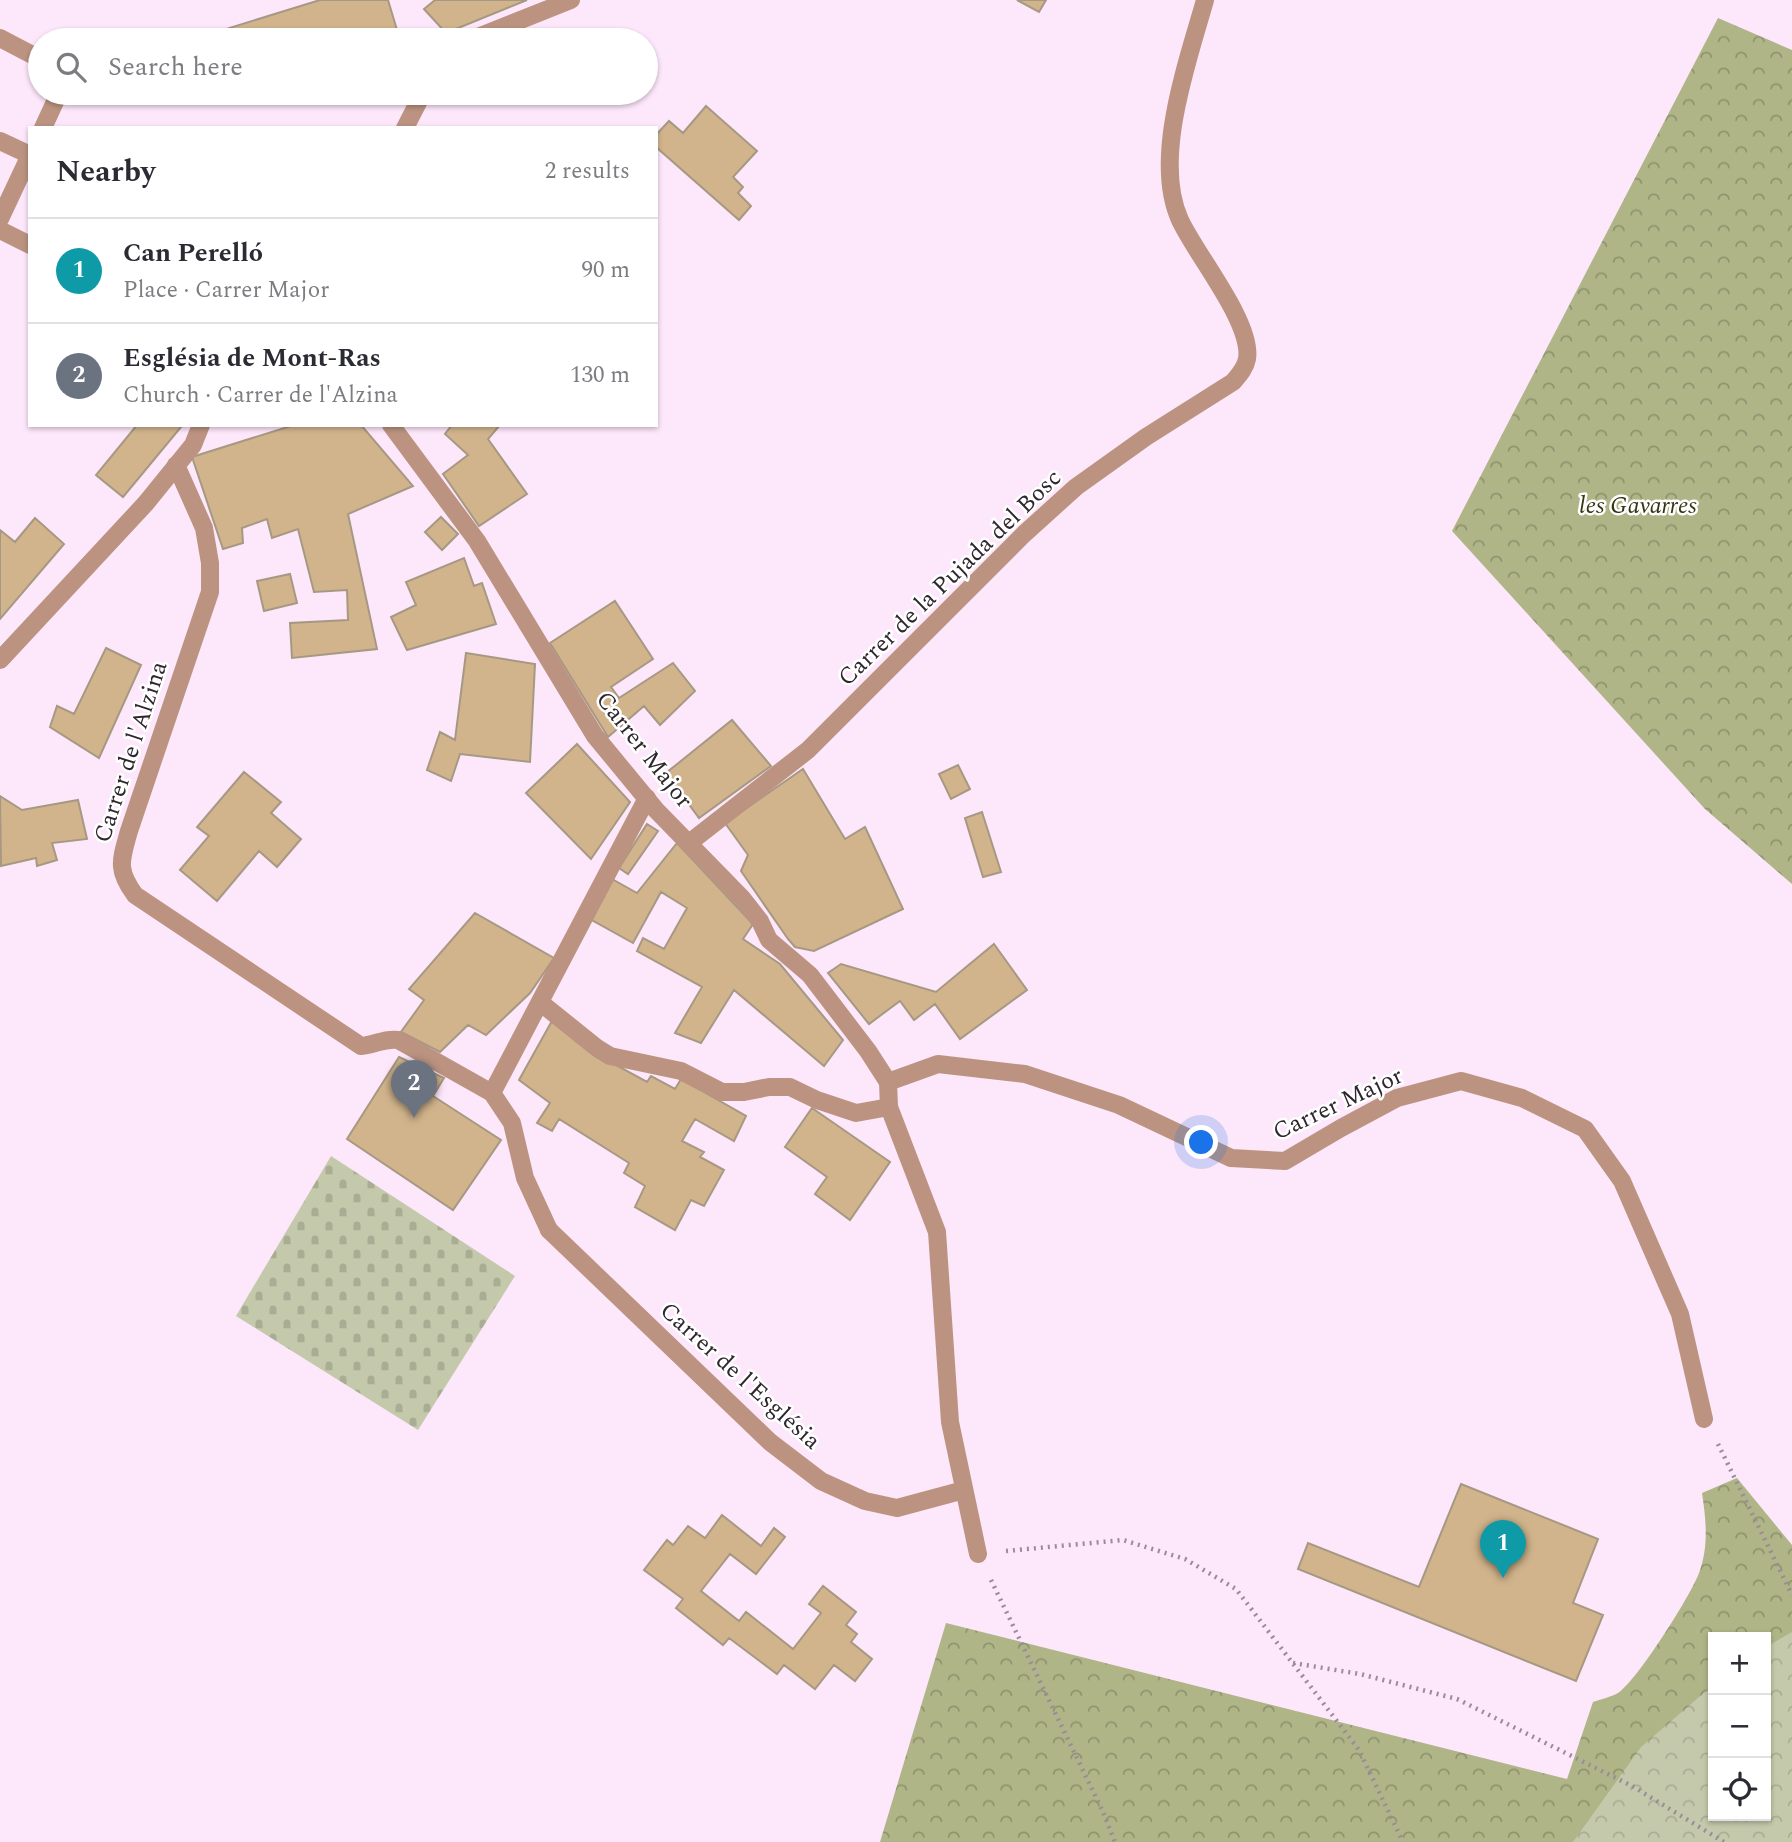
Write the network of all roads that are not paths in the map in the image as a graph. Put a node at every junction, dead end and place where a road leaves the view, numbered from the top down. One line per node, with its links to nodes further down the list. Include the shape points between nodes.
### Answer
1 (571, 0): 3 (street)
2 (1205, 0): 21 (street, Carrer de la Pujada del Bosc, via 1174,119 1170,168 1180,219 1245,336 1243,370 1233,382 1076,487 808,750)
3 (500, 28)
4 (0, 38): 5 (street)
5 (28, 53)
6 (54, 105): 8 (street)
7 (417, 105): 9 (street)
8 (44, 126)
9 (406, 126)
10 (0, 141): 11 (street)
11 (28, 154)
12 (28, 159): 13 (street)
13 (0, 219)
14 (0, 230): 15 (street)
15 (28, 245)
16 (200, 427): 18 (street)
17 (392, 427): 20 (street, Carrer Major, via 477,541 595,736)
18 (177, 465): 19 (street); 24 (street, Carrer de l'Alzina, via 204,528 210,592 129,831 122,858 123,878 135,894 361,1046 386,1038 398,1040)
19 (0, 660)
20 (647, 798): 21 (street, Carrer Major); 22 (street)
21 (689, 843): 23 (street, Carrer Major, via 748,905 769,940 810,975)
22 (541, 1003): 24 (street); 25 (street, via 610,1056 681,1071 722,1092 790,1087 856,1113)
23 (888, 1082): 25 (street); 26 (street, Carrer Major, via 938,1064 1026,1074 1119,1105 1231,1158 1285,1161 1397,1098 1461,1081 1522,1098 1586,1129 1622,1181 1680,1314)
24 (492, 1093): 27 (street, Carrer de l'Església, via 512,1123 524,1178 549,1230 769,1441 821,1481 865,1501 897,1508)
25 (889, 1107): 27 (street, via 937,1232 950,1422)
26 (1704, 1419)
27 (964, 1490): 28 (street)
28 (978, 1554)

